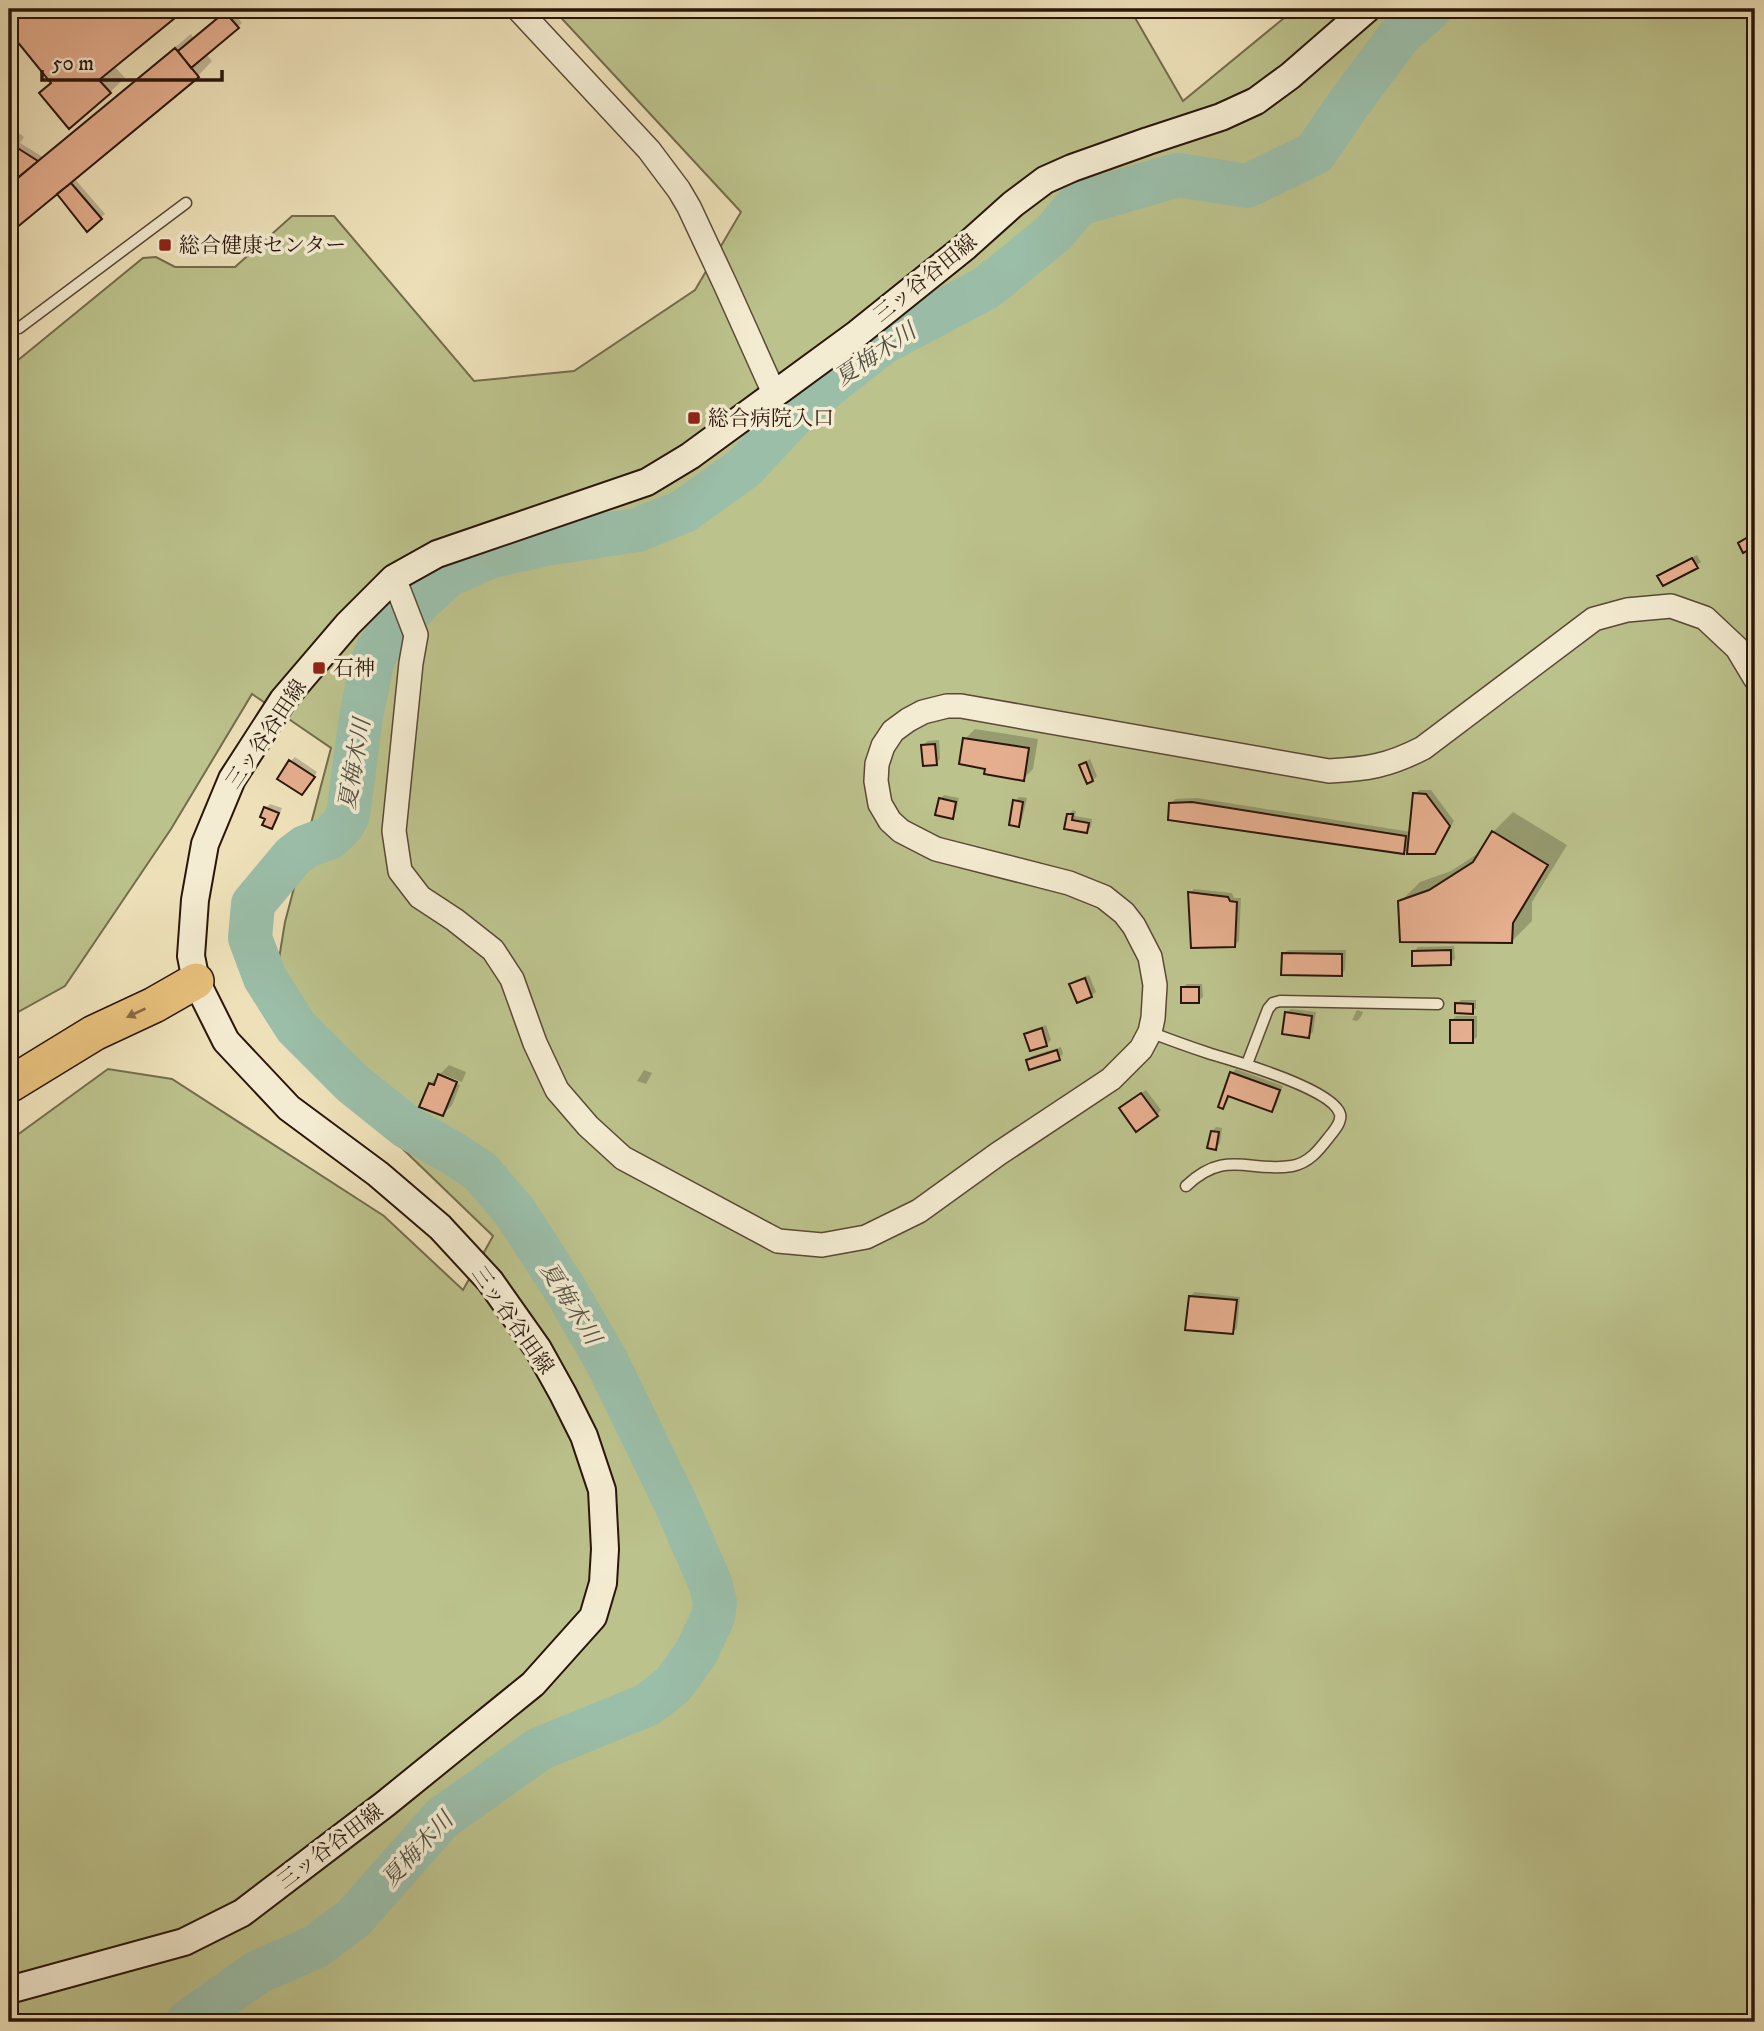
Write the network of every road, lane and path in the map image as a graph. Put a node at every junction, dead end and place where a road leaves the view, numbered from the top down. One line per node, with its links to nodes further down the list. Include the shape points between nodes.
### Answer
1 (518, 9): 5 (street, via 649,150 679,190)
2 (1367, 9): 5 (main road, 三ッ谷谷田線, via 1256,101 1045,180 858,333)
3 (186, 202): 4 (lane, via 19,328)
4 (9, 330)
5 (774, 393): 6 (main road, 三ッ谷谷田線, via 647,482 437,554)
6 (396, 582): 8 (main road, 三ッ谷谷田線, via 348,624 283,700 232,779 205,844 195,900 191,956); 10 (street, via 416,635 394,831 400,871 420,897 492,950 512,979 557,1090 623,1157 778,1241 822,1245 866,1237 919,1211 1111,1079 1141,1049)
7 (1755, 678): 10 (street, via 1737,648 1705,618 1671,606 1594,619 1423,748 1399,761 1365,769 1329,771 961,706 922,712 894,731 883,746 876,781 880,804 890,821 936,849 1069,883 1104,897 1124,913 1150,957 1155,985)
8 (196, 981): 11 (highway, via 146,983 80,1014); 13 (highway, one-way to 13, via 94,1033); 15 (main road, 三ッ谷谷田線, via 226,1041 289,1108 440,1227 490,1281 538,1349 584,1436 602,1490 603,1583 593,1617 533,1684 242,1913 184,1942)
9 (1438, 1004): 12 (lane, via 1273,1003)
10 (1150, 1032): 12 (lane)
11 (9, 1058)
12 (1247, 1064): 14 (lane, via 1292,1081 1333,1105 1340,1116 1337,1127 1307,1161 1277,1167 1229,1164 1196,1176)
13 (9, 1085)
14 (1186, 1186)
15 (9, 1990)

